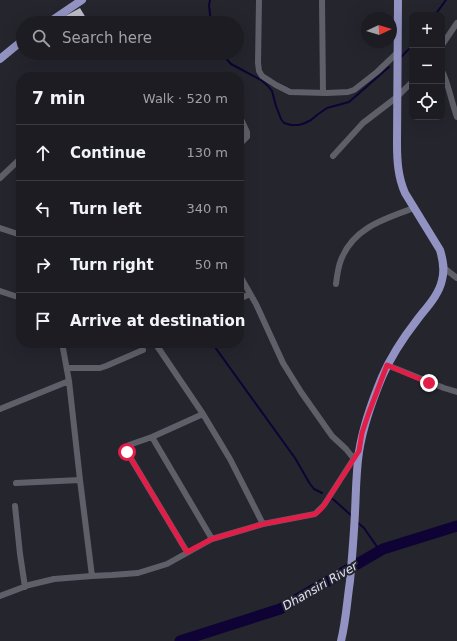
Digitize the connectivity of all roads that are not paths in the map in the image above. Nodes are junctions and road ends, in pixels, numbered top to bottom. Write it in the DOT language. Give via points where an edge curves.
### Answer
graph roads {
  1 [pos="82,0"];
  2 [pos="259,0"];
  3 [pos="322,0"];
  4 [pos="398,0"];
  5 [pos="58,16"];
  6 [pos="457,23"];
  7 [pos="445,41"];
  8 [pos="16,46"];
  9 [pos="398,52"];
  10 [pos="0,59"];
  11 [pos="445,77"];
  12 [pos="410,84"];
  13 [pos="323,93"];
  14 [pos="397,97"];
  15 [pos="455,105"];
  16 [pos="457,116"];
  17 [pos="244,126"];
  18 [pos="244,140"];
  19 [pos="333,156"];
  20 [pos="16,163"];
  21 [pos="0,178"];
  22 [pos="414,208"];
  23 [pos="0,228"];
  24 [pos="16,233"];
  25 [pos="444,268"];
  26 [pos="457,278"];
  27 [pos="244,283"];
  28 [pos="336,284"];
  29 [pos="0,290"];
  30 [pos="250,294"];
  31 [pos="16,296"];
  32 [pos="244,297"];
  33 [pos="63,348"];
  34 [pos="158,348"];
  35 [pos="143,350"];
  36 [pos="387,365"];
  37 [pos="67,368"];
  38 [pos="69,381"];
  39 [pos="457,392"];
  40 [pos="0,409"];
  41 [pos="203,414"];
  42 [pos="152,436"];
  43 [pos="359,451"];
  44 [pos="354,459"];
  45 [pos="80,480"];
  46 [pos="16,483"];
  47 [pos="16,506"];
  48 [pos="263,524"];
  49 [pos="212,539"];
  50 [pos="187,552"];
  51 [pos="92,576"];
  52 [pos="25,586"];
  53 [pos="0,596"];
  54 [pos="341,641"];
  1 -- 5 [label="main road"];
  2 -- 13 [label="street" via="258,63 262,76 290,92"];
  3 -- 13 [label="street"];
  4 -- 9 [label="main road"];
  6 -- 7 [label="street"];
  8 -- 10 [label="main road"];
  9 -- 13 [label="street" via="354,90"];
  9 -- 14 [label="main road"];
  11 -- 15 [label="street"];
  12 -- 14 [label="street"];
  14 -- 19 [label="street" via="363,123"];
  14 -- 22 [label="main road" via="399,175"];
  15 -- 16 [label="street"];
  17 -- 18 [label="street" via="247,132"];
  20 -- 21 [label="street"];
  22 -- 25 [label="main road" via="440,250"];
  22 -- 28 [label="street" via="384,219 356,237 340,261"];
  23 -- 24 [label="street"];
  25 -- 26 [label="street"];
  25 -- 36 [label="main road" via="440,288"];
  27 -- 30 [label="street"];
  29 -- 31 [label="street"];
  30 -- 32 [label="street"];
  30 -- 44 [label="street" via="283,363 301,392 332,436"];
  33 -- 37 [label="street"];
  34 -- 41 [label="street"];
  35 -- 37 [label="street" via="100,368"];
  36 -- 39 [label="street"];
  36 -- 43 [label="main road" via="362,433"];
  37 -- 38 [label="street"];
  38 -- 40 [label="street"];
  38 -- 45 [label="street"];
  41 -- 42 [label="street"];
  41 -- 48 [label="street" via="230,459"];
  42 -- 49 [label="street"];
  42 -- 50 [label="street" via="129,445 126,447 127,452"];
  43 -- 44 [label="street"];
  43 -- 54 [label="main road" via="353,550"];
  44 -- 48 [label="street" via="324,505 315,514"];
  45 -- 46 [label="street"];
  45 -- 51 [label="street"];
  47 -- 52 [label="street"];
  48 -- 49 [label="street"];
  49 -- 50 [label="street"];
  50 -- 51 [label="street" via="167,564 138,573"];
  51 -- 52 [label="street" via="54,579"];
  52 -- 53 [label="street"];
}
